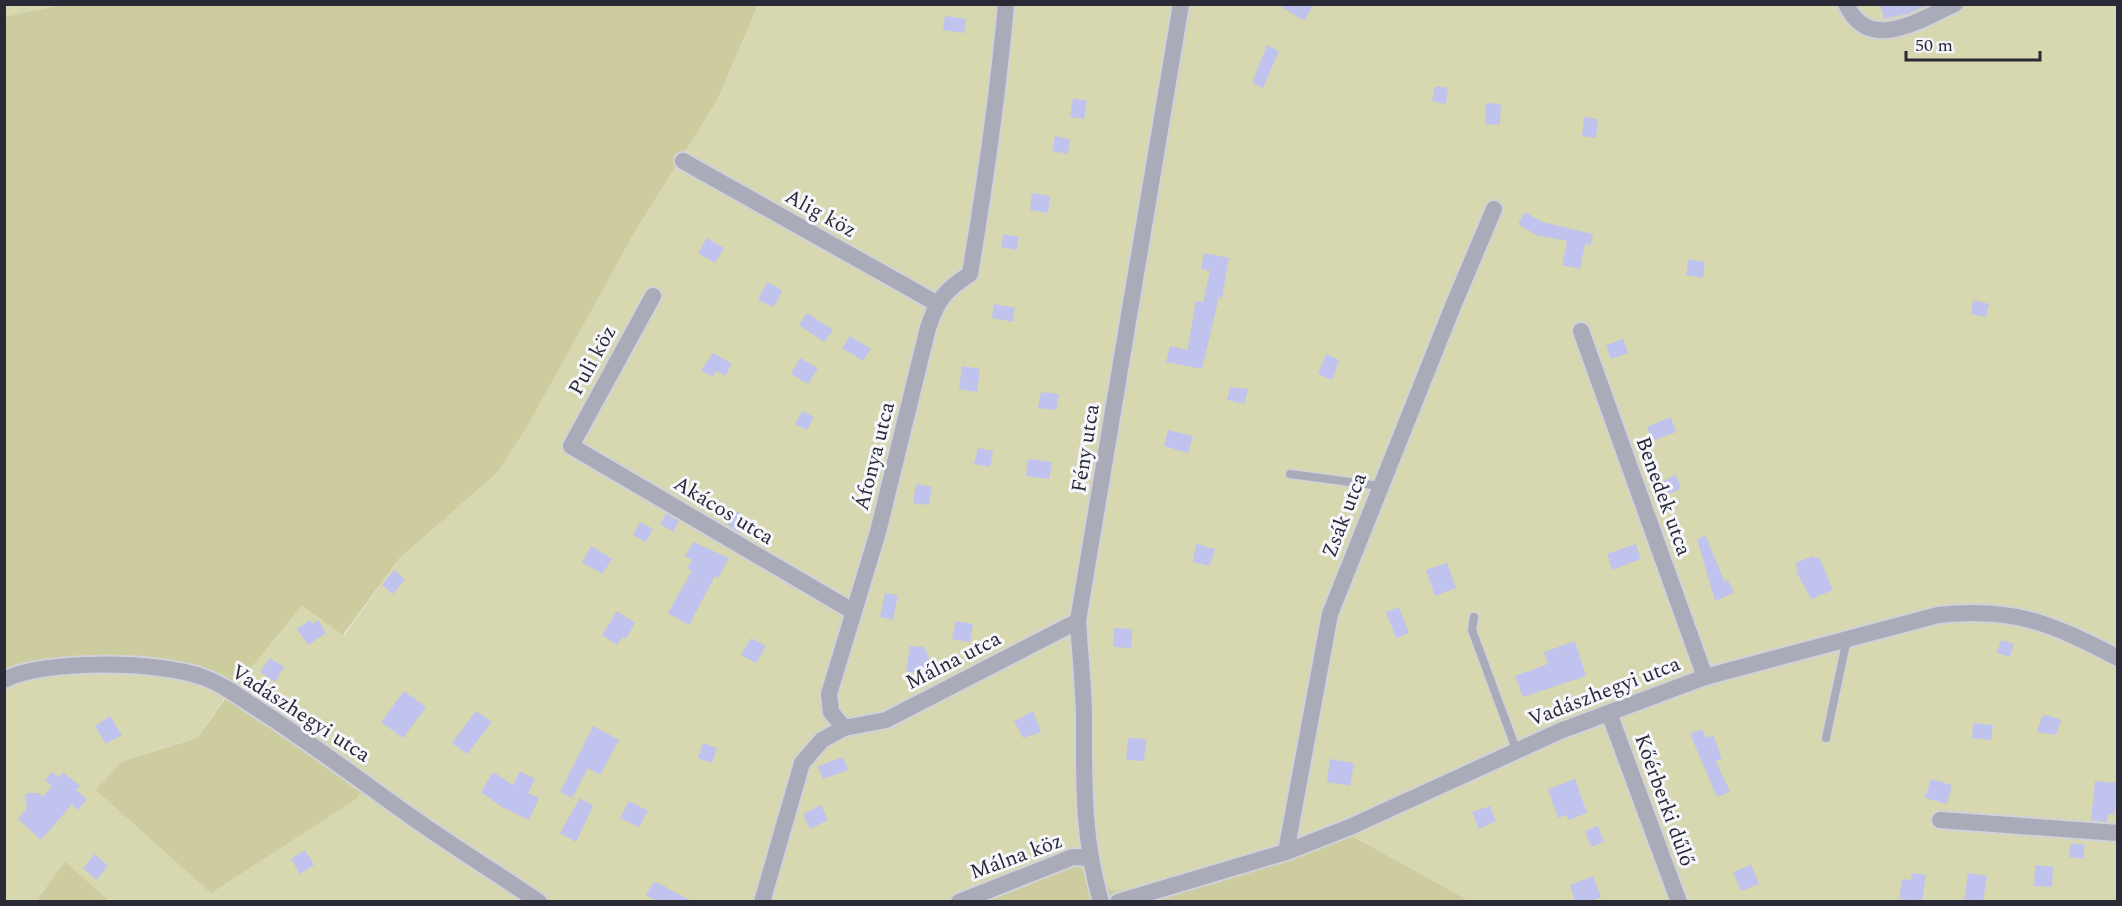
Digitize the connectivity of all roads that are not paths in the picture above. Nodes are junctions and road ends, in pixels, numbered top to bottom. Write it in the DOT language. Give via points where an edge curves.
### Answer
graph roads {
  1 [pos="1006,4"];
  2 [pos="1181,4"];
  3 [pos="1846,4"];
  4 [pos="1955,4"];
  5 [pos="684,161"];
  6 [pos="1494,210"];
  7 [pos="653,296"];
  8 [pos="936,303"];
  9 [pos="1581,331"];
  10 [pos="571,446"];
  11 [pos="1290,474"];
  12 [pos="1380,486"];
  13 [pos="854,612"];
  14 [pos="1474,617"];
  15 [pos="1078,621"];
  16 [pos="1847,639"];
  17 [pos="2118,658"];
  18 [pos="1705,677"];
  19 [pos="4,680"];
  20 [pos="1609,713"];
  21 [pos="844,728"];
  22 [pos="1826,738"];
  23 [pos="1516,749"];
  24 [pos="1940,820"];
  25 [pos="2118,833"];
  26 [pos="1286,852"];
  27 [pos="1091,858"];
  28 [pos="539,902"];
  29 [pos="762,902"];
  30 [pos="958,902"];
  31 [pos="1101,902"];
  32 [pos="1118,902"];
  33 [pos="1679,902"];
  1 -- 8 [label="street" via="994,126 970,274"];
  2 -- 15 [label="street, Fény utca"];
  3 -- 4 [label="street" via="1863,27 1887,31"];
  5 -- 8 [label="street, Alig köz"];
  6 -- 12 [label="street, Zsák utca"];
  7 -- 10 [label="street, Puli köz"];
  8 -- 13 [label="street, Áfonya utca"];
  9 -- 18 [label="street, Benedek utca"];
  10 -- 13 [label="street, Akácos utca"];
  11 -- 12 [label="lane"];
  12 -- 26 [label="street, Zsák utca" via="1323,638"];
  13 -- 21 [label="street, Áfonya utca" via="829,694 831,712"];
  14 -- 23 [label="lane" via="1472,630"];
  15 -- 21 [label="street, Málna utca" via="886,720"];
  15 -- 27 [label="street, Fény utca" via="1084,711 1083,806"];
  16 -- 17 [label="street, Vadászhegyi utca" via="1938,615 2000,612 2061,631"];
  16 -- 18 [label="street, Vadászhegyi utca"];
  16 -- 22 [label="lane"];
  18 -- 20 [label="street, Vadászhegyi utca"];
  19 -- 28 [label="street, Vadászhegyi utca" via="38,669 70,666 141,667 202,677 362,779 406,814"];
  20 -- 23 [label="street, Vadászhegyi utca"];
  20 -- 33 [label="street, Kőérberki dűlő"];
  21 -- 29 [label="street" via="822,740 802,763"];
  23 -- 26 [label="street, Vadászhegyi utca" via="1360,823"];
  24 -- 25 [label="street"];
  26 -- 32 [label="street, Vadászhegyi utca"];
  27 -- 30 [label="street, Málna köz" via="1073,857"];
  27 -- 31 [label="street, Fény utca"];
}
